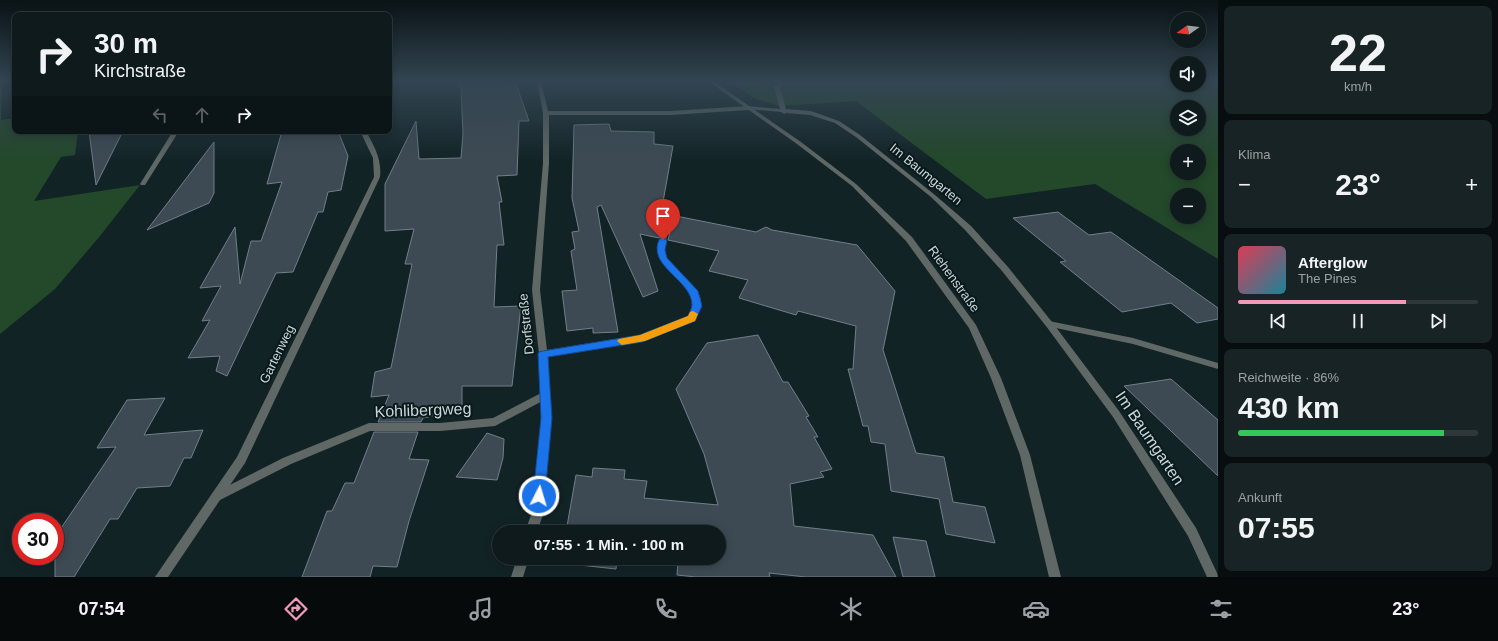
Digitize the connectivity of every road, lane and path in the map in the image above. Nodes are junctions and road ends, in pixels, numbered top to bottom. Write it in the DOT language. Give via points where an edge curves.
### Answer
graph roads {
  1 [pos="545,108"];
  2 [pos="748,108"];
  3 [pos="783,108"];
  4 [pos="784,112"];
  5 [pos="546,113"];
  6 [pos="174,134"];
  7 [pos="365,134"];
  8 [pos="142,184"];
  9 [pos="668,220"];
  10 [pos="1049,324"];
  11 [pos="543,354"];
  12 [pos="1218,366"];
  13 [pos="545,395"];
  14 [pos="215,497"];
  15 [pos="533,525"];
  16 [pos="521,565"];
  17 [pos="161,577"];
  18 [pos="517,577"];
  19 [pos="1055,577"];
  20 [pos="1213,577"];
  1 -- 5 [label="street, Dorfstraße"];
  2 -- 4 [label="street, Im Baumgarten"];
  2 -- 5 [label="street" via="671,113"];
  2 -- 19 [label="street, Riehenstraße" via="854,185 908,239 973,327 996,378 1025,455"];
  3 -- 4 [label="street"];
  4 -- 10 [label="street, Im Baumgarten" via="811,113 837,122 933,196 968,228 1006,269"];
  5 -- 11 [label="street, Dorfstraße" via="546,163 536,290"];
  6 -- 8 [label="street"];
  7 -- 14 [label="street, Gartenweg" via="376,155 379,168 377,177 241,460"];
  9 -- 11 [label="street" via="661,250 669,266 695,293 697,306 691,318 642,338"];
  10 -- 12 [label="street" via="1133,341"];
  10 -- 20 [label="street, Im Baumgarten" via="1116,414 1192,532"];
  11 -- 13 [label="street, Dorfstraße"];
  13 -- 14 [label="street, Kohlibergweg" via="495,422 440,427 369,427 287,461"];
  13 -- 15 [label="street, Dorfstraße" via="546,418 538,512"];
  14 -- 17 [label="street, Gartenweg"];
  16 -- 18 [label="street"];
}
